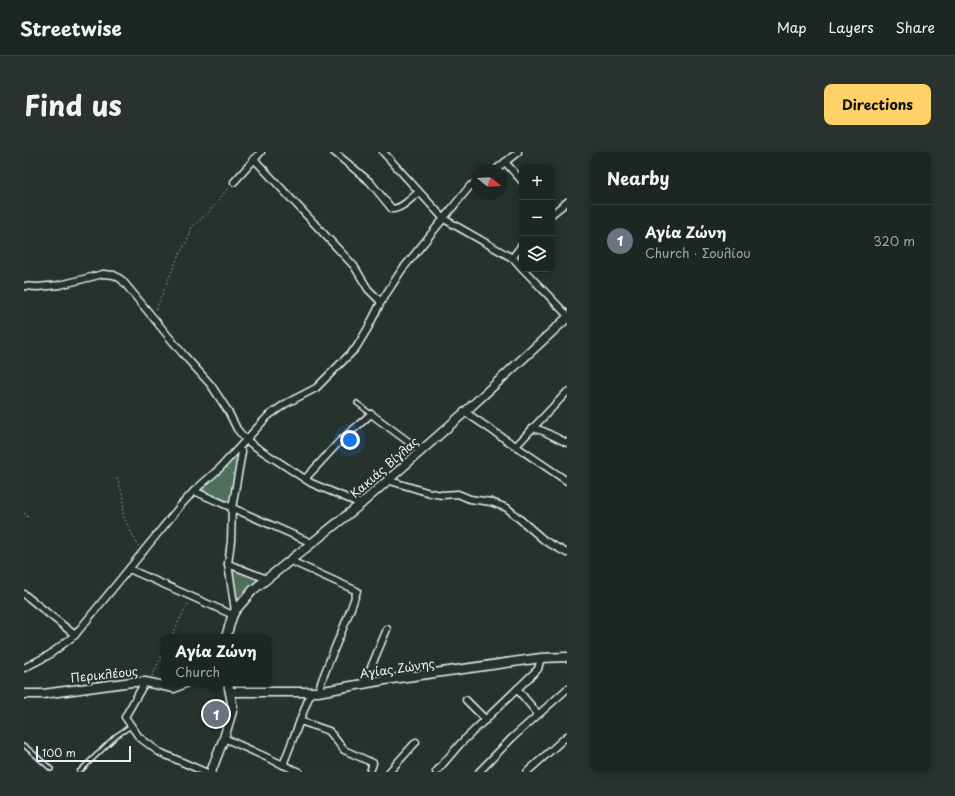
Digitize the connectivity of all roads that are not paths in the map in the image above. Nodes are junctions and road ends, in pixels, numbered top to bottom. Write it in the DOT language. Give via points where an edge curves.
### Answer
graph roads {
  1 [pos="261,152"];
  2 [pos="334,152"];
  3 [pos="383,152"];
  4 [pos="518,152"];
  5 [pos="254,159"];
  6 [pos="505,162"];
  7 [pos="502,164"];
  8 [pos="519,178"];
  9 [pos="234,182"];
  10 [pos="471,185"];
  11 [pos="419,192"];
  12 [pos="567,202"];
  13 [pos="555,212"];
  14 [pos="444,219"];
  15 [pos="519,249"];
  16 [pos="512,258"];
  17 [pos="519,266"];
  18 [pos="525,272"];
  19 [pos="24,286"];
  20 [pos="381,302"];
  21 [pos="567,317"];
  22 [pos="567,392"];
  23 [pos="357,403"];
  24 [pos="465,412"];
  25 [pos="372,414"];
  26 [pos="532,428"];
  27 [pos="248,442"];
  28 [pos="567,443"];
  29 [pos="516,446"];
  30 [pos="240,451"];
  31 [pos="421,451"];
  32 [pos="305,479"];
  33 [pos="387,480"];
  34 [pos="567,481"];
  35 [pos="194,491"];
  36 [pos="361,504"];
  37 [pos="232,508"];
  38 [pos="312,543"];
  39 [pos="567,553"];
  40 [pos="291,560"];
  41 [pos="228,564"];
  42 [pos="129,568"];
  43 [pos="267,580"];
  44 [pos="24,594"];
  45 [pos="234,613"];
  46 [pos="387,629"];
  47 [pos="227,634"];
  48 [pos="75,635"];
  49 [pos="567,657"];
  50 [pos="541,658"];
  51 [pos="24,668"];
  52 [pos="147,682"];
  53 [pos="364,684"];
  54 [pos="161,685"];
  55 [pos="165,686"];
  56 [pos="178,686"];
  57 [pos="229,686"];
  58 [pos="517,689"];
  59 [pos="567,689"];
  60 [pos="230,692"];
  61 [pos="314,692"];
  62 [pos="24,694"];
  63 [pos="466,700"];
  64 [pos="538,714"];
  65 [pos="486,720"];
  66 [pos="300,721"];
  67 [pos="131,726"];
  68 [pos="224,738"];
  69 [pos="566,740"];
  70 [pos="416,742"];
  71 [pos="24,746"];
  72 [pos="283,765"];
  73 [pos="51,769"];
  74 [pos="373,771"];
  75 [pos="79,772"];
  76 [pos="205,772"];
  77 [pos="211,772"];
  78 [pos="299,772"];
  79 [pos="389,772"];
  80 [pos="436,772"];
  81 [pos="479,772"];
  82 [pos="527,772"];
  1 -- 5 [label="street"];
  2 -- 11 [label="street" via="370,182 392,210 402,206"];
  3 -- 11 [label="street"];
  4 -- 6 [label="street"];
  5 -- 9 [label="street"];
  5 -- 20 [label="street" via="354,266 368,289"];
  6 -- 7 [label="street"];
  6 -- 8 [label="street"];
  10 -- 14 [label="street"];
  11 -- 14 [label="street"];
  12 -- 13 [label="street"];
  14 -- 16 [label="street"];
  14 -- 20 [label="street" via="401,271"];
  15 -- 16 [label="street"];
  16 -- 17 [label="street"];
  18 -- 21 [label="street"];
  19 -- 27 [label="street" via="60,285 103,274 114,275 122,280 211,385 237,429"];
  20 -- 27 [label="street" via="362,339 345,360 316,388 268,416"];
  21 -- 24 [label="street, Κακιάς Βίγλας"];
  22 -- 26 [label="street"];
  23 -- 25 [label="lane"];
  24 -- 29 [label="street"];
  24 -- 31 [label="street, Κακιάς Βίγλας"];
  25 -- 31 [label="street"];
  25 -- 32 [label="street" via="339,442"];
  26 -- 28 [label="street" via="544,430"];
  26 -- 29 [label="street"];
  27 -- 30 [label="street"];
  27 -- 32 [label="street"];
  29 -- 34 [label="street"];
  30 -- 35 [label="street"];
  30 -- 37 [label="street"];
  31 -- 33 [label="street, Κακιάς Βίγλας"];
  32 -- 36 [label="street"];
  33 -- 36 [label="street, Κακιάς Βίγλας"];
  33 -- 39 [label="street" via="430,493 458,494 507,508 545,541"];
  35 -- 37 [label="street"];
  35 -- 42 [label="street"];
  36 -- 38 [label="street, Κακιάς Βίγλας"];
  37 -- 38 [label="street"];
  37 -- 41 [label="street"];
  38 -- 40 [label="street, Κακιάς Βίγλας"];
  40 -- 43 [label="street, Κακιάς Βίγλας"];
  40 -- 61 [label="street" via="357,591 325,672"];
  41 -- 43 [label="street"];
  41 -- 45 [label="street"];
  42 -- 45 [label="street" via="191,597"];
  42 -- 48 [label="street"];
  43 -- 45 [label="street, Κακιάς Βίγλας" via="247,596"];
  44 -- 48 [label="street"];
  45 -- 47 [label="street, Κακιάς Βίγλας"];
  46 -- 53 [label="street"];
  48 -- 51 [label="street" via="48,655"];
  49 -- 50 [label="street, Αγίας Ζώνης"];
  50 -- 53 [label="street, Αγίας Ζώνης"];
  50 -- 58 [label="street" via="538,669"];
  52 -- 54 [label="street, Περικλέους"];
  52 -- 62 [label="street, Περικλέους"];
  52 -- 67 [label="street" via="125,717"];
  53 -- 61 [label="street, Αγίας Ζώνης"];
  55 -- 56 [label="street, Περικλέους"];
  57 -- 60 [label="street"];
  58 -- 64 [label="street"];
  58 -- 65 [label="street"];
  59 -- 64 [label="street"];
  60 -- 61 [label="street, Αγίας Ζώνης"];
  60 -- 68 [label="street" via="233,708"];
  61 -- 66 [label="street"];
  63 -- 65 [label="street"];
  64 -- 81 [label="street"];
  65 -- 80 [label="street" via="460,744"];
  66 -- 72 [label="street"];
  66 -- 74 [label="street" via="329,731 344,750 373,763"];
  67 -- 75 [label="lane" via="116,736"];
  67 -- 76 [label="street" via="139,737 159,752"];
  68 -- 72 [label="street"];
  68 -- 77 [label="street"];
  69 -- 82 [label="street"];
  70 -- 79 [label="street"];
  71 -- 73 [label="lane"];
  72 -- 78 [label="street"];
}
